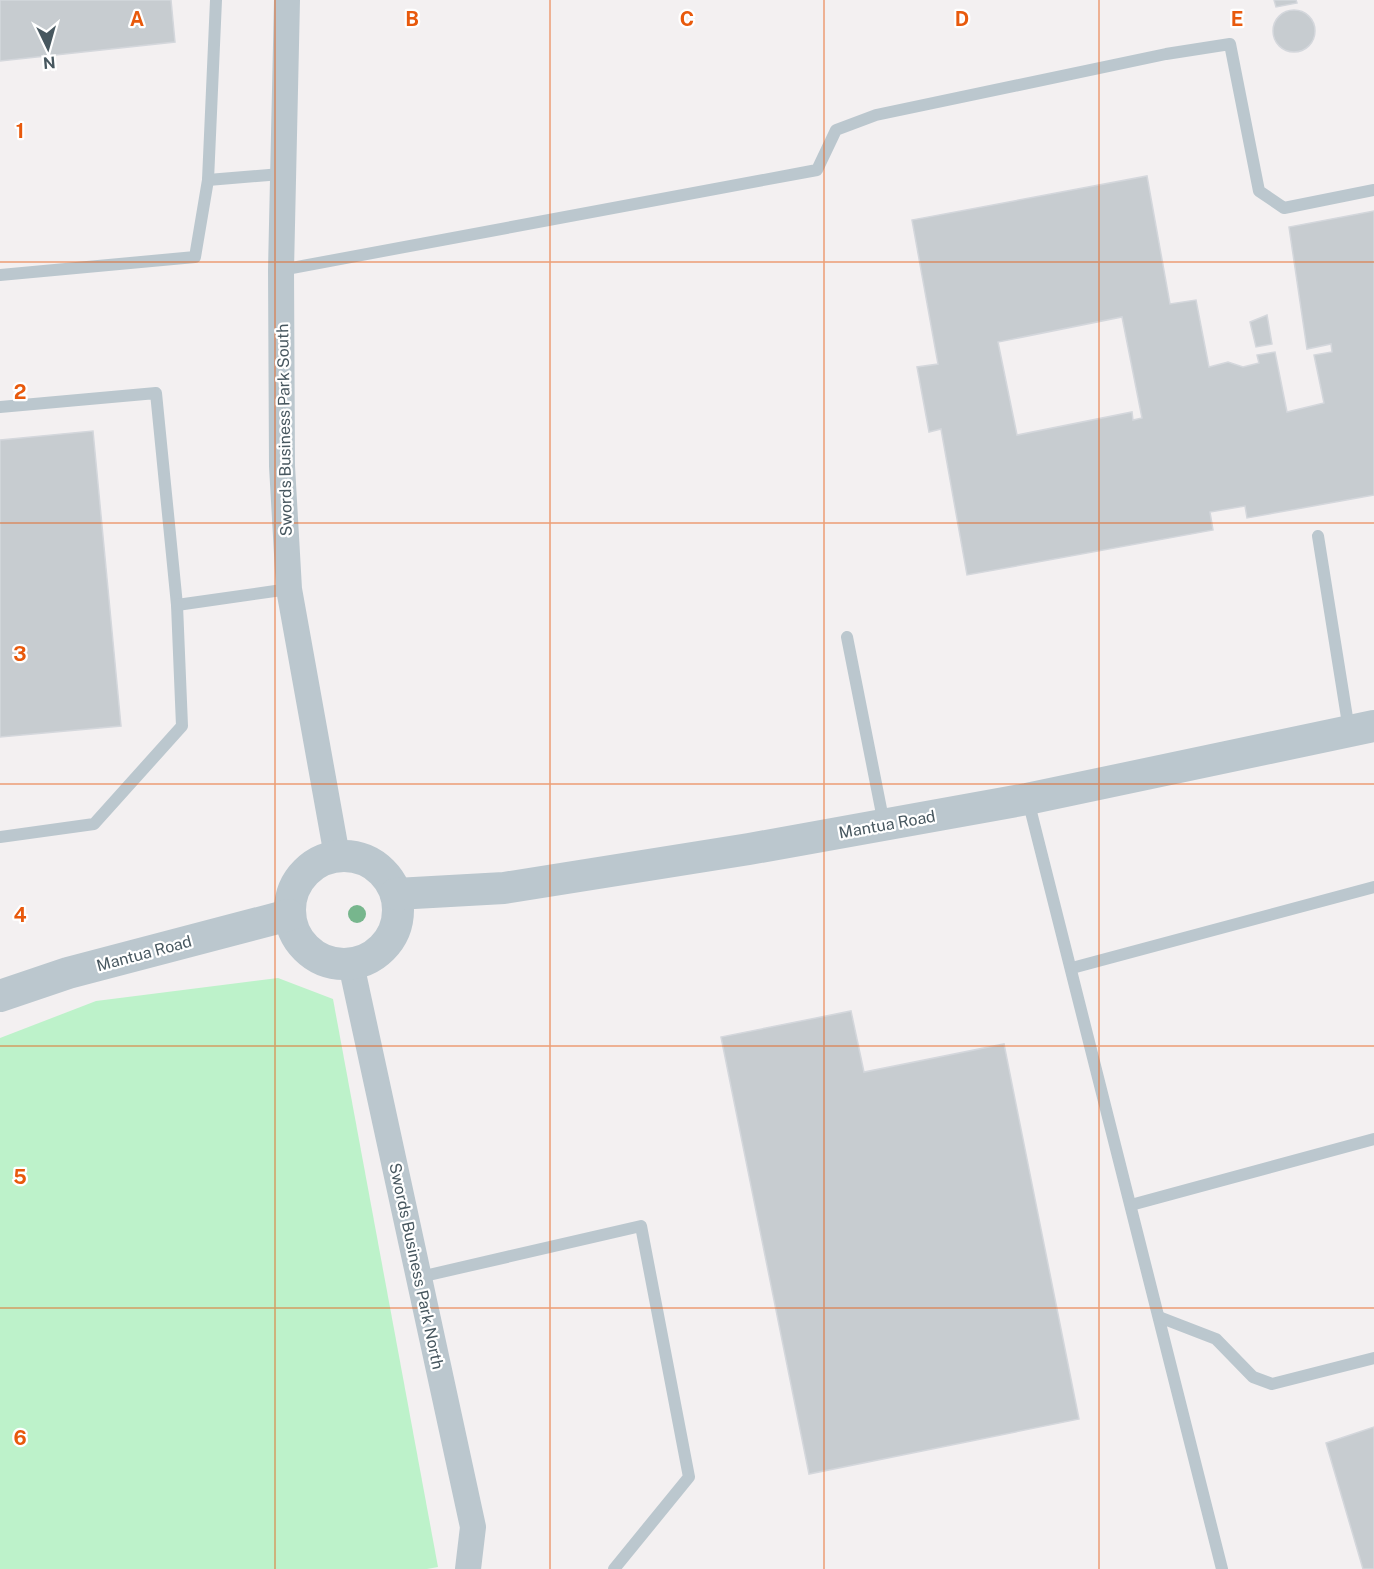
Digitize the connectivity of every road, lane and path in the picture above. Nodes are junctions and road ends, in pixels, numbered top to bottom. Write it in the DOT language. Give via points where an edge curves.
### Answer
graph roads {
  1 [pos="216,0"];
  2 [pos="287,0"];
  3 [pos="282,174"];
  4 [pos="208,180"];
  5 [pos="1374,190"];
  6 [pos="281,270"];
  7 [pos="0,275"];
  8 [pos="0,407"];
  9 [pos="1318,536"];
  10 [pos="289,589"];
  11 [pos="177,604"];
  12 [pos="847,637"];
  13 [pos="1362,728"];
  14 [pos="1028,799"];
  15 [pos="885,825"];
  16 [pos="0,837"];
  17 [pos="338,856"];
  18 [pos="1374,887"];
  19 [pos="396,894"];
  20 [pos="289,915"];
  21 [pos="351,964"];
  22 [pos="1072,968"];
  23 [pos="0,996"];
  24 [pos="1374,1139"];
  25 [pos="1131,1205"];
  26 [pos="420,1277"];
  27 [pos="1159,1317"];
  28 [pos="1374,1358"];
  29 [pos="468,1569"];
  30 [pos="614,1569"];
  31 [pos="1222,1569"];
  1 -- 4 [label="lane"];
  2 -- 3 [label="street, Swords Business Park South"];
  3 -- 4 [label="lane"];
  3 -- 6 [label="street, Swords Business Park South"];
  4 -- 7 [label="lane" via="195,257"];
  5 -- 6 [label="lane" via="1284,208 1259,191 1230,44 876,116 836,130 817,170"];
  6 -- 10 [label="street, Swords Business Park South" via="282,466"];
  8 -- 11 [label="lane" via="156,393"];
  9 -- 13 [label="lane"];
  10 -- 11 [label="lane"];
  10 -- 17 [label="street, Swords Business Park South"];
  11 -- 16 [label="lane" via="182,726 94,825"];
  12 -- 15 [label="lane"];
  13 -- 14 [label="street, Mantua Road"];
  14 -- 15 [label="street, Mantua Road"];
  14 -- 22 [label="lane"];
  15 -- 19 [label="street, Mantua Road" via="504,888"];
  17 -- 19 [label="street" via="352,856 380,868"];
  17 -- 20 [label="street" via="322,860 299,879 292,892"];
  18 -- 22 [label="lane"];
  19 -- 21 [label="street" via="398,917 390,940 380,952"];
  20 -- 21 [label="street" via="296,937 306,950 335,964"];
  20 -- 23 [label="street, Mantua Road" via="68,973"];
  21 -- 26 [label="street, Swords Business Park North"];
  22 -- 25 [label="lane"];
  24 -- 25 [label="lane"];
  25 -- 27 [label="lane"];
  26 -- 29 [label="street, Swords Business Park North" via="473,1527"];
  26 -- 30 [label="lane" via="641,1226 689,1477"];
  27 -- 28 [label="lane" via="1216,1339 1253,1377 1272,1384"];
  27 -- 31 [label="lane"];
}
